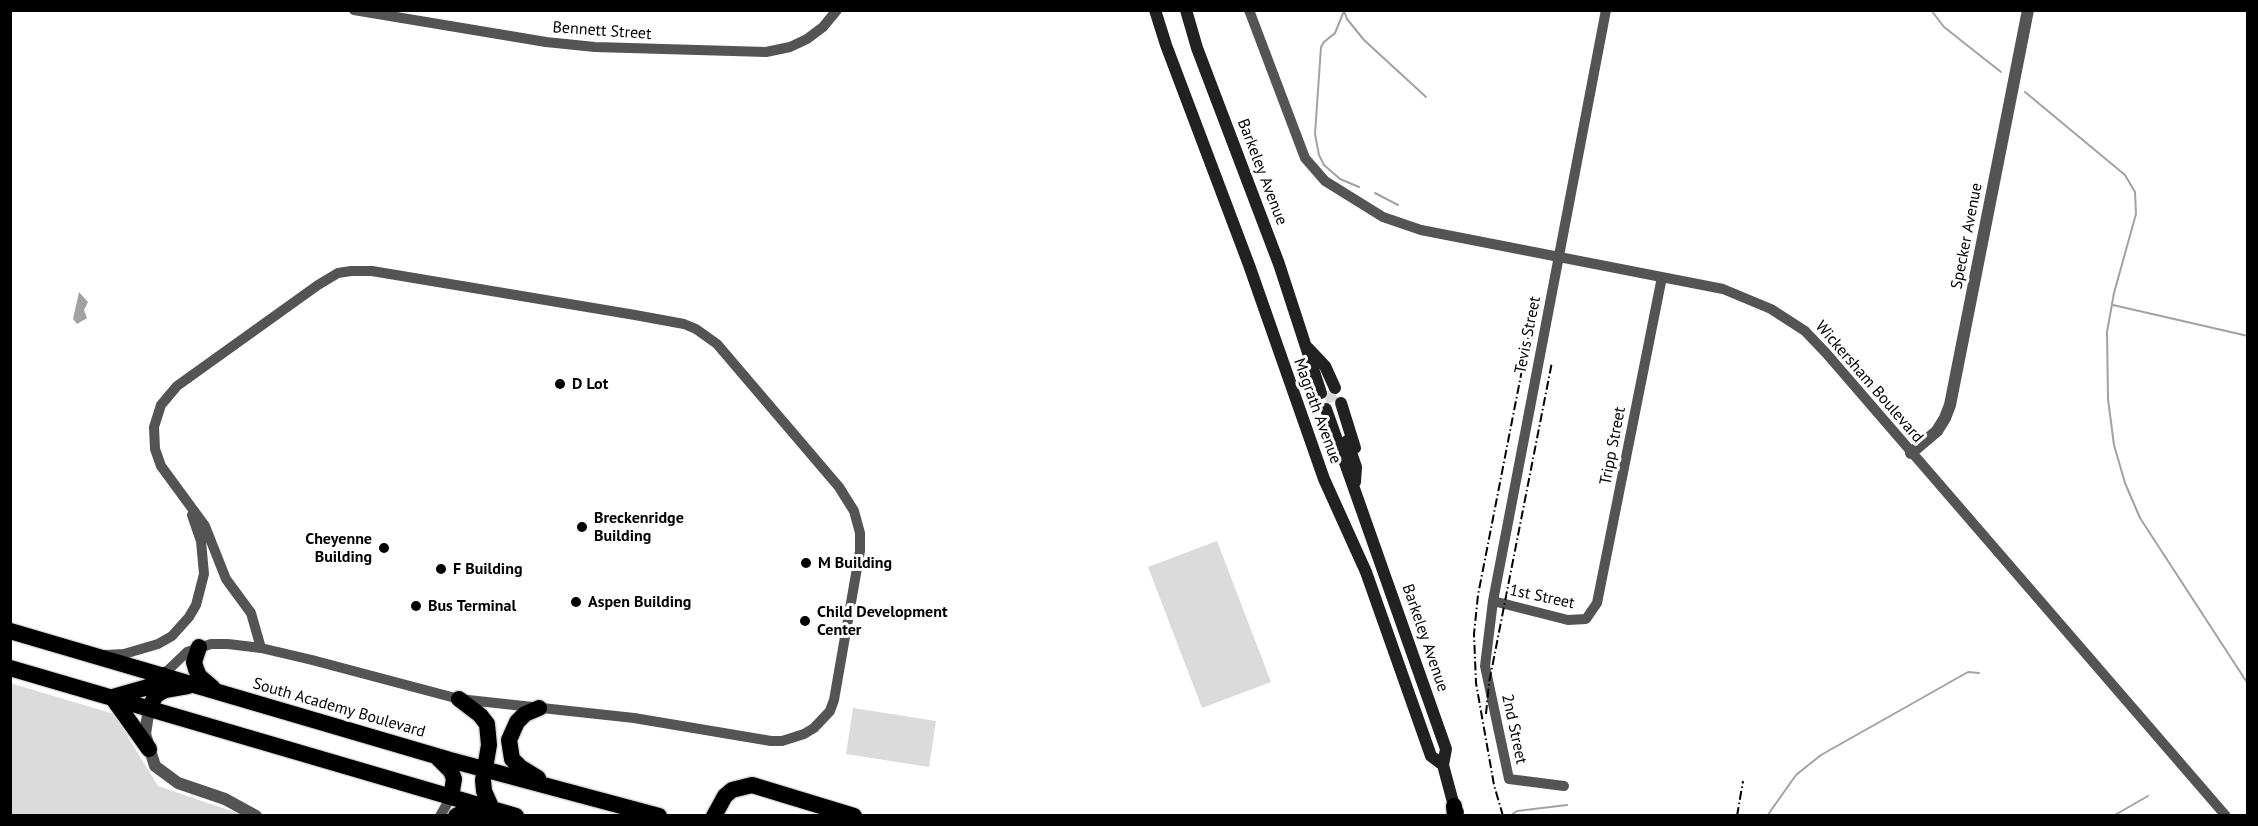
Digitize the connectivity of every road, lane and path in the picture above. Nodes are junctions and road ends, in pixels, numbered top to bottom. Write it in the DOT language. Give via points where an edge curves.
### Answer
graph roads {
  1 [pos="354,10"];
  2 [pos="837,10"];
  3 [pos="1155,10"];
  4 [pos="1185,10"];
  5 [pos="1250,10"];
  6 [pos="1606,10"];
  7 [pos="2028,10"];
  8 [pos="1558,256"];
  9 [pos="1662,277"];
  10 [pos="1305,345"];
  11 [pos="1911,453"];
  12 [pos="1355,489"];
  13 [pos="187,504"];
  14 [pos="1493,601"];
  15 [pos="1586,619"];
  16 [pos="10,631"];
  17 [pos="199,647"];
  18 [pos="261,648"];
  19 [pos="91,655"];
  20 [pos="1485,666"];
  21 [pos="10,668"];
  22 [pos="163,675"];
  23 [pos="198,686"];
  24 [pos="216,691"];
  25 [pos="112,697"];
  26 [pos="459,699"];
  27 [pos="149,708"];
  28 [pos="539,708"];
  29 [pos="489,733"];
  30 [pos="149,749"];
  31 [pos="442,757"];
  32 [pos="1443,765"];
  33 [pos="484,769"];
  34 [pos="1564,786"];
  35 [pos="552,787"];
  36 [pos="451,797"];
  37 [pos="492,809"];
  38 [pos="1456,812"];
  39 [pos="256,816"];
  40 [pos="440,816"];
  41 [pos="456,816"];
  42 [pos="516,816"];
  43 [pos="659,816"];
  44 [pos="714,816"];
  45 [pos="854,816"];
  46 [pos="2226,816"];
  1 -- 2 [label="street, Bennett Street" via="546,42 766,52 807,39 824,27"];
  3 -- 32 [label="main road, Magrath Avenue" via="1324,479 1366,572 1431,756"];
  4 -- 10 [label="main road, Barkeley Avenue"];
  5 -- 8 [label="street, Wickersham Boulevard" via="1300,148 1325,181 1383,217 1406,226"];
  6 -- 8 [label="street, Tevis Street"];
  7 -- 11 [label="street, Specker Avenue" via="1950,405 1943,423"];
  8 -- 9 [label="street, Wickersham Boulevard"];
  8 -- 14 [label="street, Tevis Street"];
  9 -- 11 [label="street, Wickersham Boulevard" via="1723,289 1784,316 1821,347"];
  9 -- 15 [label="street, Tripp Street" via="1597,603"];
  10 -- 10 [label="main road, Barkeley Avenue" via="1325,366 1325,392 1305,367"];
  11 -- 46 [label="street, Wickersham Boulevard"];
  12 -- 12 [label="main road, Barkeley Avenue" via="1355,447 1330,407"];
  12 -- 32 [label="main road, Barkeley Avenue" via="1446,749"];
  13 -- 18 [label="street" via="205,526 226,579 251,613"];
  13 -- 19 [label="street" via="201,541 204,565 201,588 189,617 172,636 142,650"];
  13 -- 28 [label="street" via="155,449 154,427 161,405 177,386 338,273 372,272 635,315 696,329 723,352 839,487 854,511 860,545 832,705 823,720 804,734 783,741"];
  14 -- 15 [label="street, 1st Street" via="1568,620"];
  14 -- 20 [label="street, Tevis Street"];
  16 -- 19 [label="highway, South Academy Boulevard"];
  17 -- 18 [label="street" via="228,644"];
  17 -- 22 [label="street" via="177,660"];
  17 -- 24 [label="highway" via="196,669"];
  18 -- 26 [label="street"];
  19 -- 22 [label="highway, South Academy Boulevard"];
  20 -- 34 [label="street, 2nd Street" via="1509,779"];
  21 -- 25 [label="highway"];
  22 -- 23 [label="highway, South Academy Boulevard"];
  22 -- 25 [label="highway" via="148,687"];
  23 -- 24 [label="highway, South Academy Boulevard"];
  23 -- 27 [label="highway" via="165,690 156,695"];
  24 -- 31 [label="highway, South Academy Boulevard"];
  25 -- 27 [label="highway"];
  25 -- 30 [label="highway"];
  26 -- 28 [label="street"];
  26 -- 29 [label="highway" via="480,715"];
  27 -- 30 [label="street" via="145,734"];
  27 -- 36 [label="highway"];
  28 -- 35 [label="highway" via="517,722 509,749 520,767"];
  29 -- 31 [label="highway" via="474,752"];
  29 -- 33 [label="highway"];
  30 -- 39 [label="street" via="155,766 178,783 225,799"];
  31 -- 33 [label="highway, South Academy Boulevard"];
  31 -- 36 [label="highway" via="451,771"];
  32 -- 38 [label="main road, Magrath Avenue"];
  33 -- 35 [label="highway, South Academy Boulevard"];
  33 -- 37 [label="highway" via="484,791"];
  35 -- 43 [label="highway, South Academy Boulevard"];
  36 -- 37 [label="highway"];
  36 -- 40 [label="street"];
  37 -- 41 [label="highway"];
  37 -- 42 [label="highway"];
  44 -- 45 [label="highway" via="732,790 752,785"];
}
